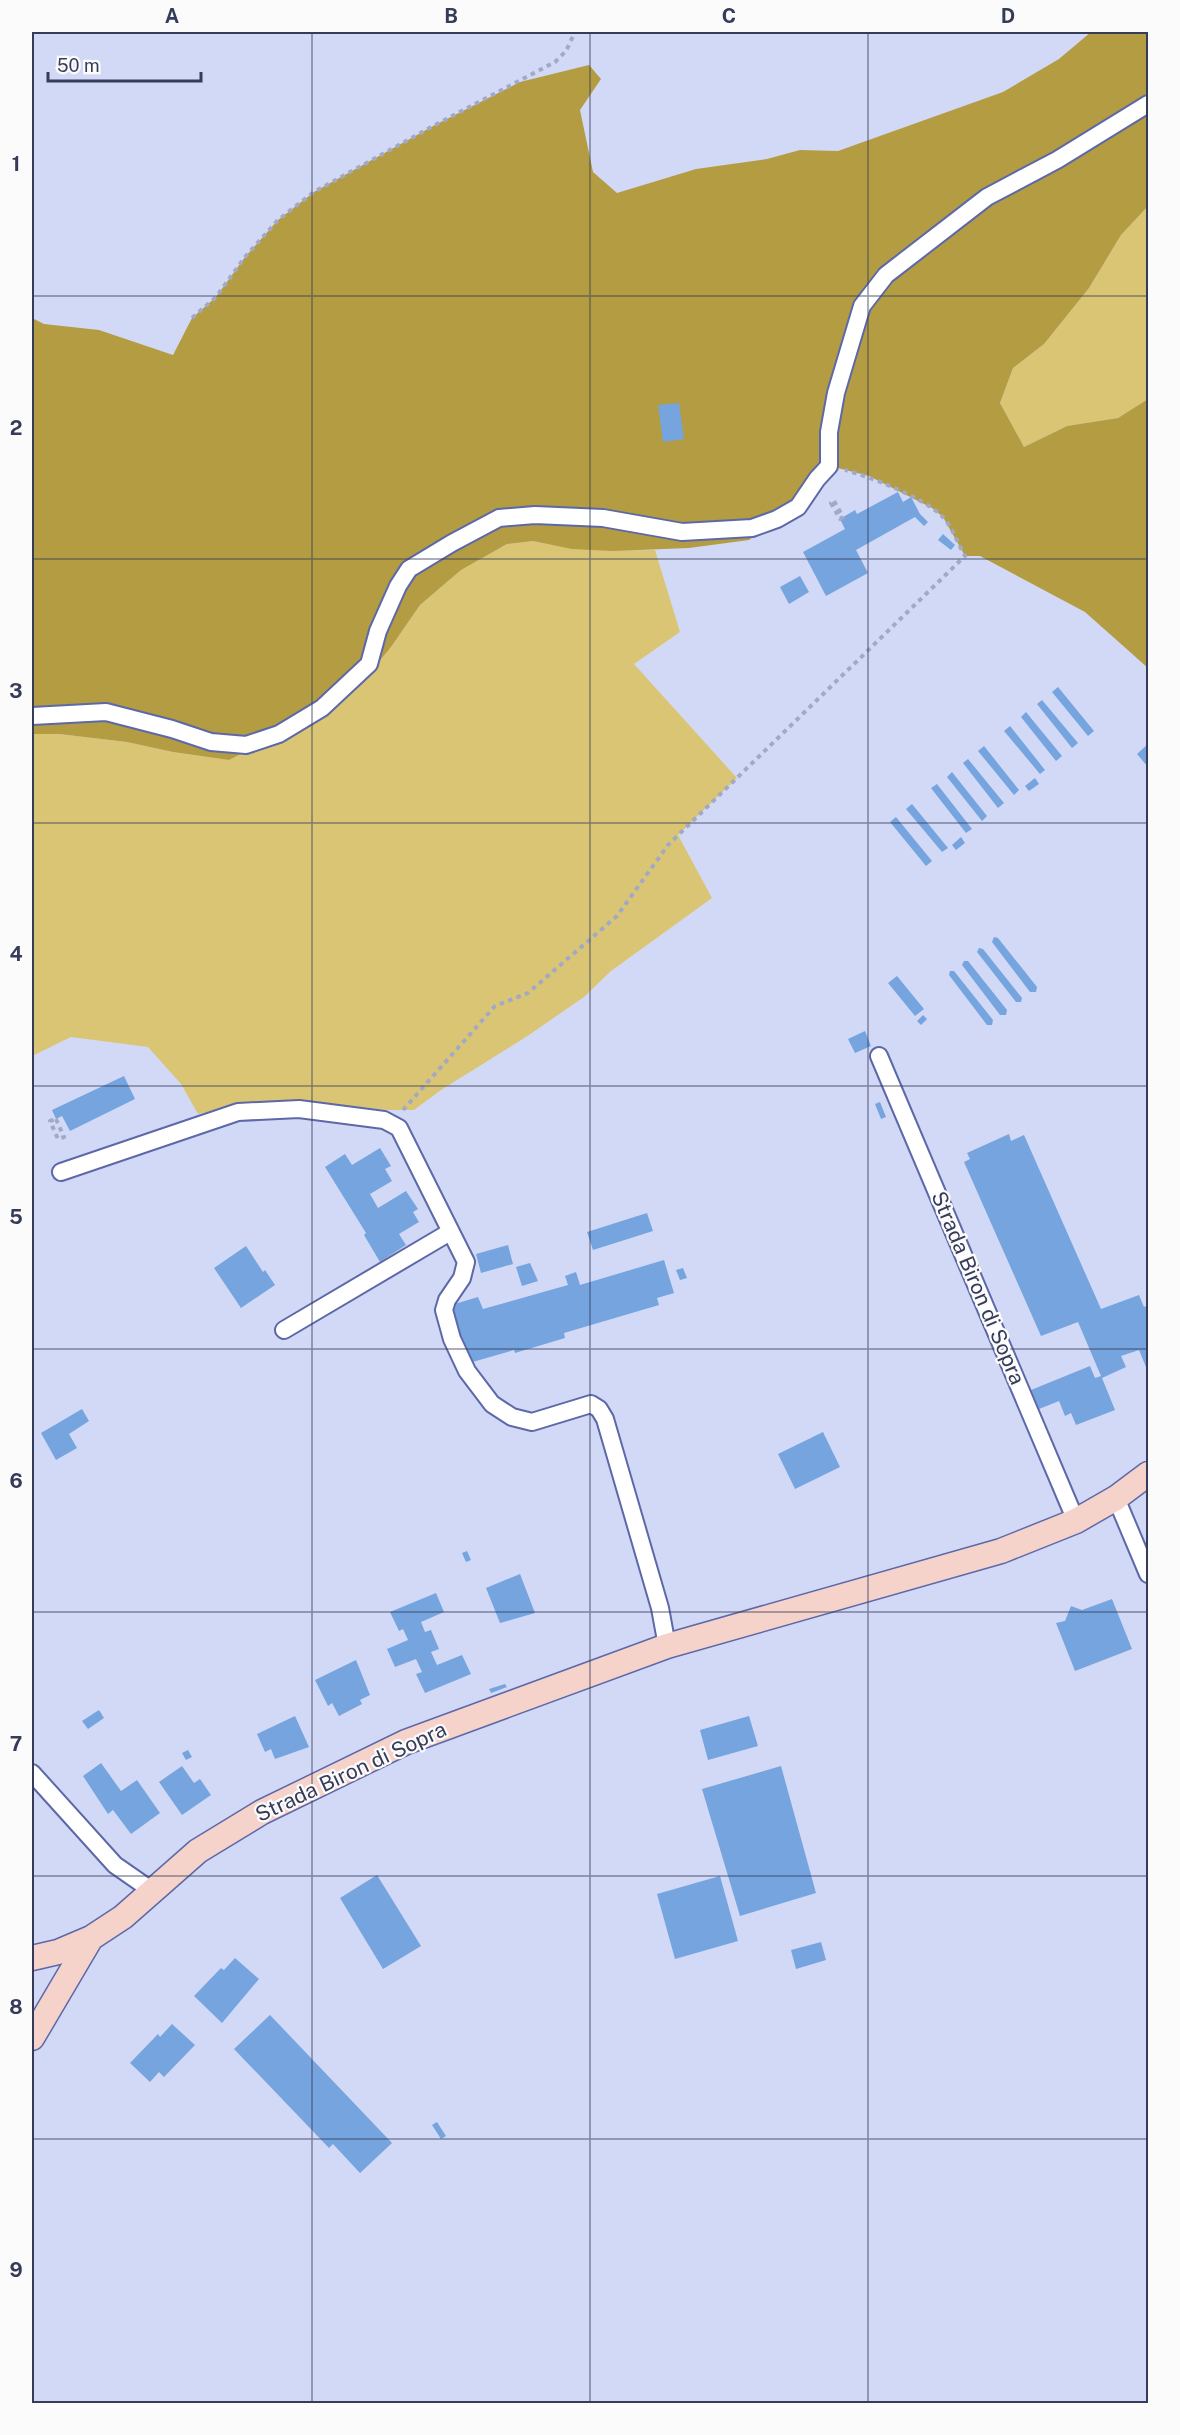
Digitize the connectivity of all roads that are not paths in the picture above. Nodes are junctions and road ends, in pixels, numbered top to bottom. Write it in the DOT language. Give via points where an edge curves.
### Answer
graph roads {
  1 [pos="1149,104"];
  2 [pos="32,716"];
  3 [pos="879,1056"];
  4 [pos="61,1172"];
  5 [pos="450,1232"];
  6 [pos="284,1330"];
  7 [pos="1149,1474"];
  8 [pos="1116,1498"];
  9 [pos="1076,1521"];
  10 [pos="1149,1574"];
  11 [pos="667,1646"];
  12 [pos="32,1773"];
  13 [pos="151,1890"];
  14 [pos="91,1938"];
  15 [pos="32,1958"];
  16 [pos="32,2038"];
  1 -- 2 [label="street" via="987,197 886,274 858,316 836,393 829,432 830,466 816,479 798,507 777,519 752,528 682,532 603,518 499,518 409,569 378,631 369,664 322,708 279,734 246,745 211,742 106,712"];
  3 -- 9 [label="street, Strada Biron di Sopra"];
  4 -- 5 [label="street" via="238,1112 299,1108 384,1120 399,1128"];
  5 -- 6 [label="street"];
  5 -- 11 [label="street" via="466,1262 462,1278 444,1310 452,1339 481,1392 512,1417 532,1422 591,1404 605,1419 660,1608"];
  7 -- 8 [label="street, Strada Biron di Sopra"];
  8 -- 9 [label="street, Strada Biron di Sopra"];
  8 -- 10 [label="street"];
  9 -- 11 [label="street, Strada Biron di Sopra" via="990,1554"];
  11 -- 13 [label="street, Strada Biron di Sopra" via="406,1742 262,1812 198,1851"];
  12 -- 13 [label="street" via="115,1865"];
  13 -- 14 [label="street, Strada Biron di Sopra" via="123,1917"];
  14 -- 15 [label="street, Strada Biron di Sopra"];
  14 -- 16 [label="street"];
}
